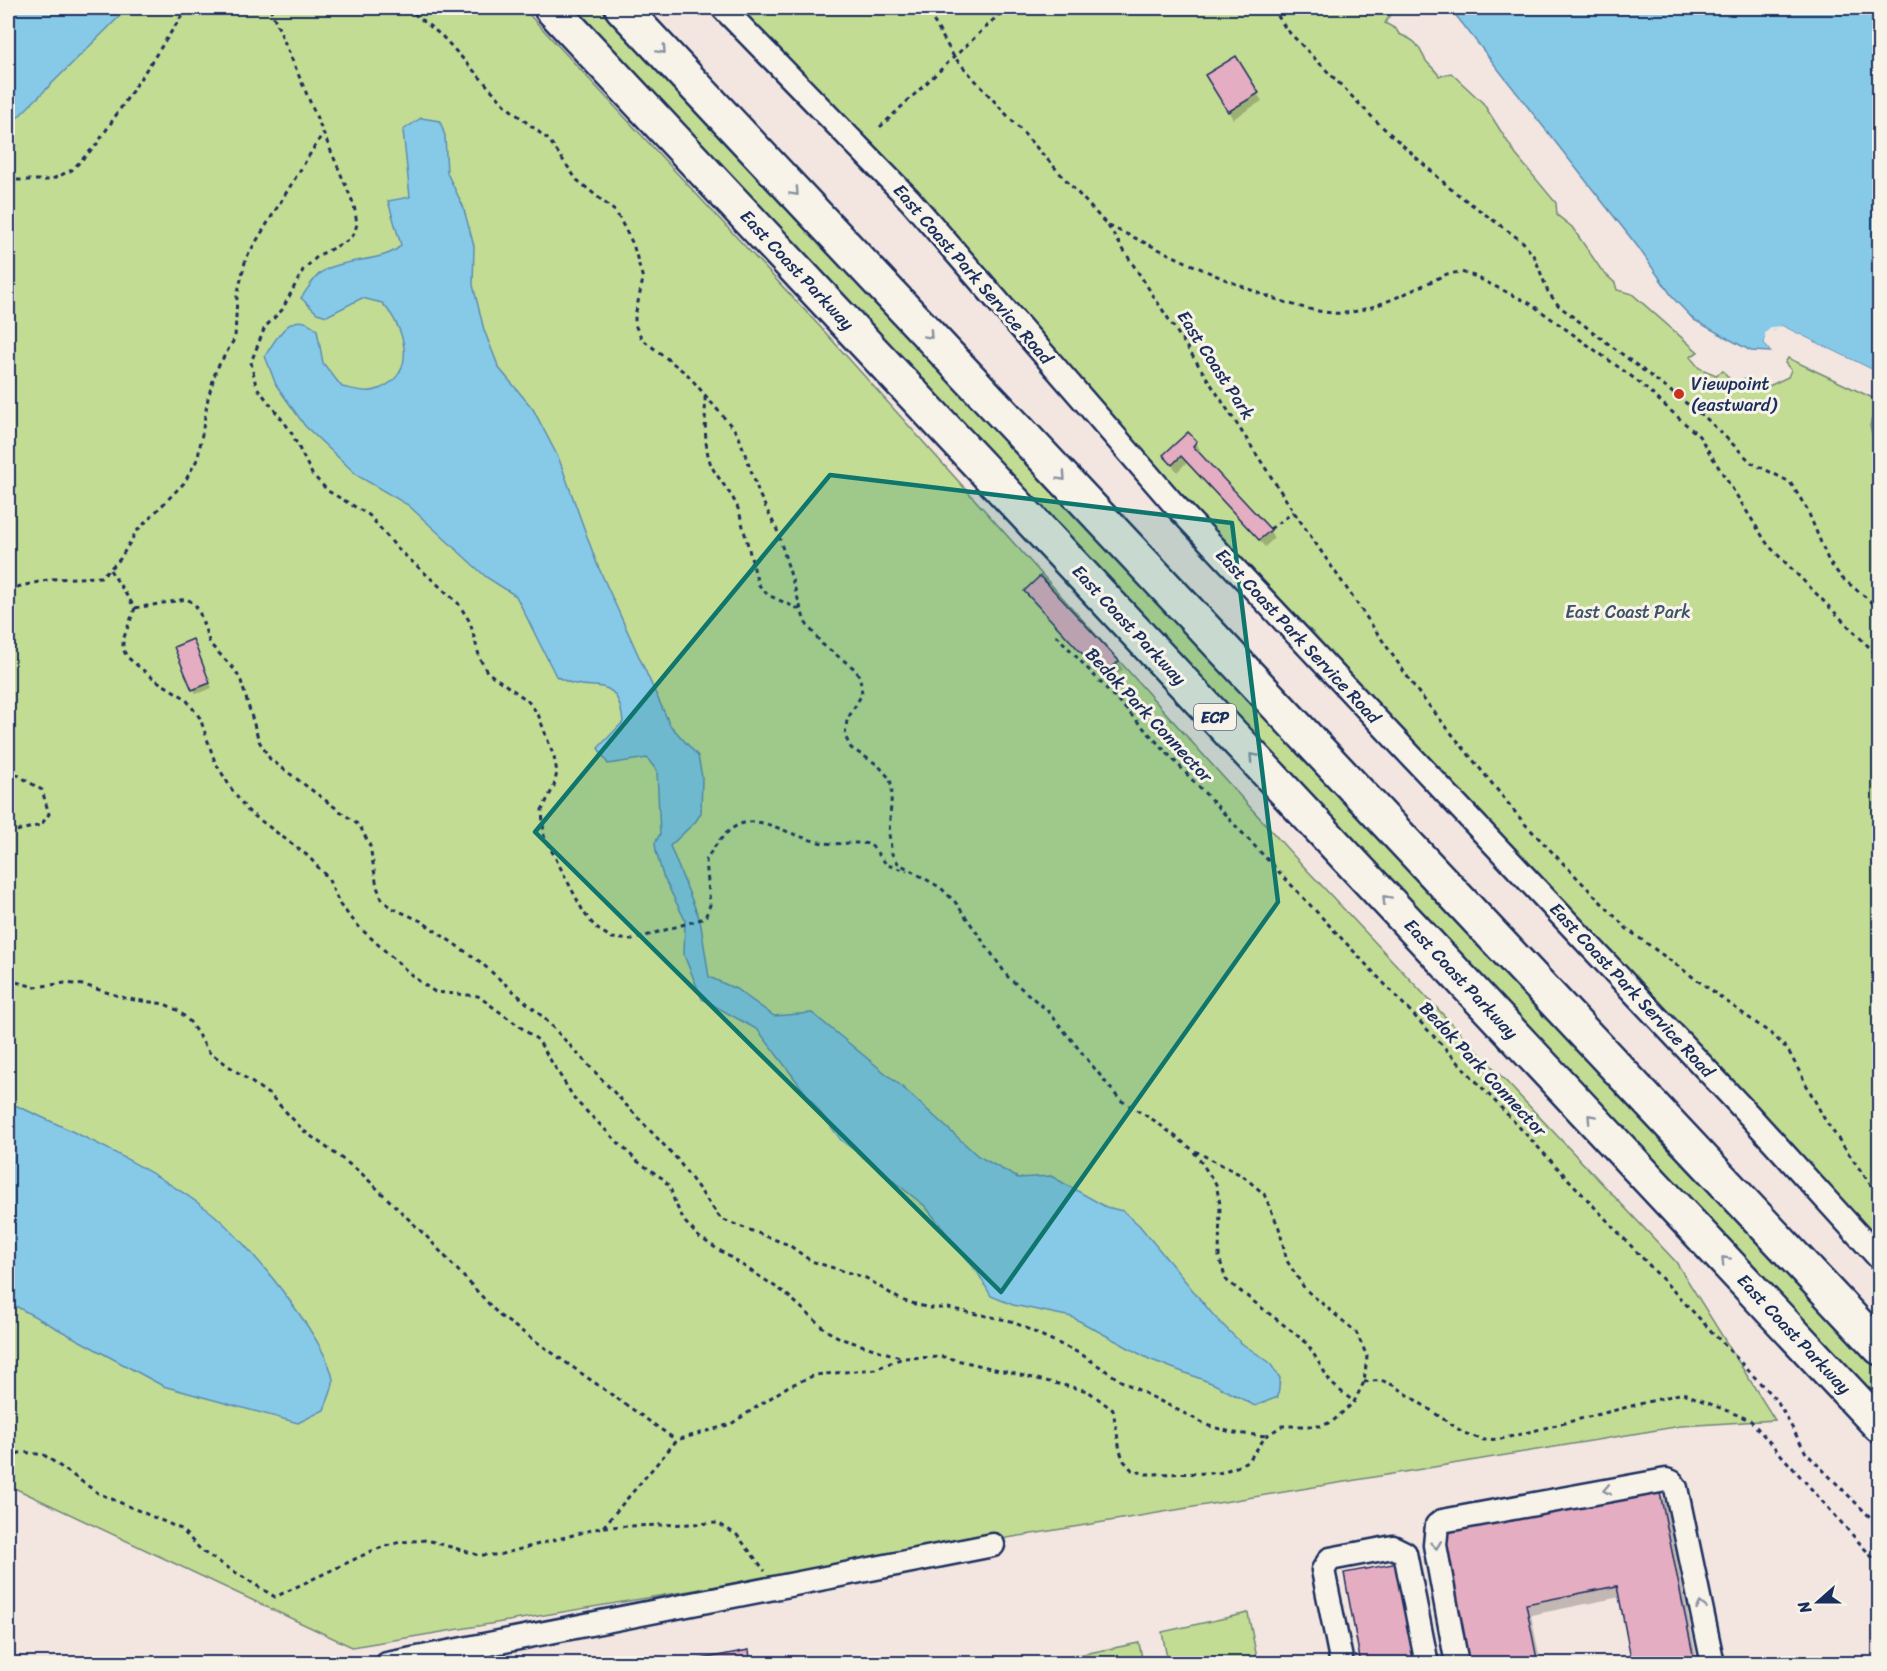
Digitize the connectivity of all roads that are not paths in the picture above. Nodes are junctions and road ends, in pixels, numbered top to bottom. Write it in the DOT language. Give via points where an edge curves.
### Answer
graph roads {
  1 [pos="550,8"];
  2 [pos="622,8"];
  3 [pos="723,8"];
  4 [pos="1880,1259"];
  5 [pos="1880,1348"];
  6 [pos="1880,1426"];
  7 [pos="993,1545"];
  8 [pos="387,1664"];
  9 [pos="1342,1664"];
  10 [pos="1427,1664"];
  11 [pos="1458,1664"];
  12 [pos="1713,1664"];
  6 -- 1 [label="highway, East Coast Parkway / ECP, one-way"];
  2 -- 5 [label="highway, one-way"];
  3 -- 4 [label="street, East Coast Park Service Road" via="910,200 1172,502"];
  7 -- 8 [label="street"];
  9 -- 10 [label="street" via="1323,1570 1330,1559 1393,1547 1405,1553"];
  12 -- 11 [label="street, one-way" via="1676,1488 1666,1480 1437,1525 1435,1545"];
}
